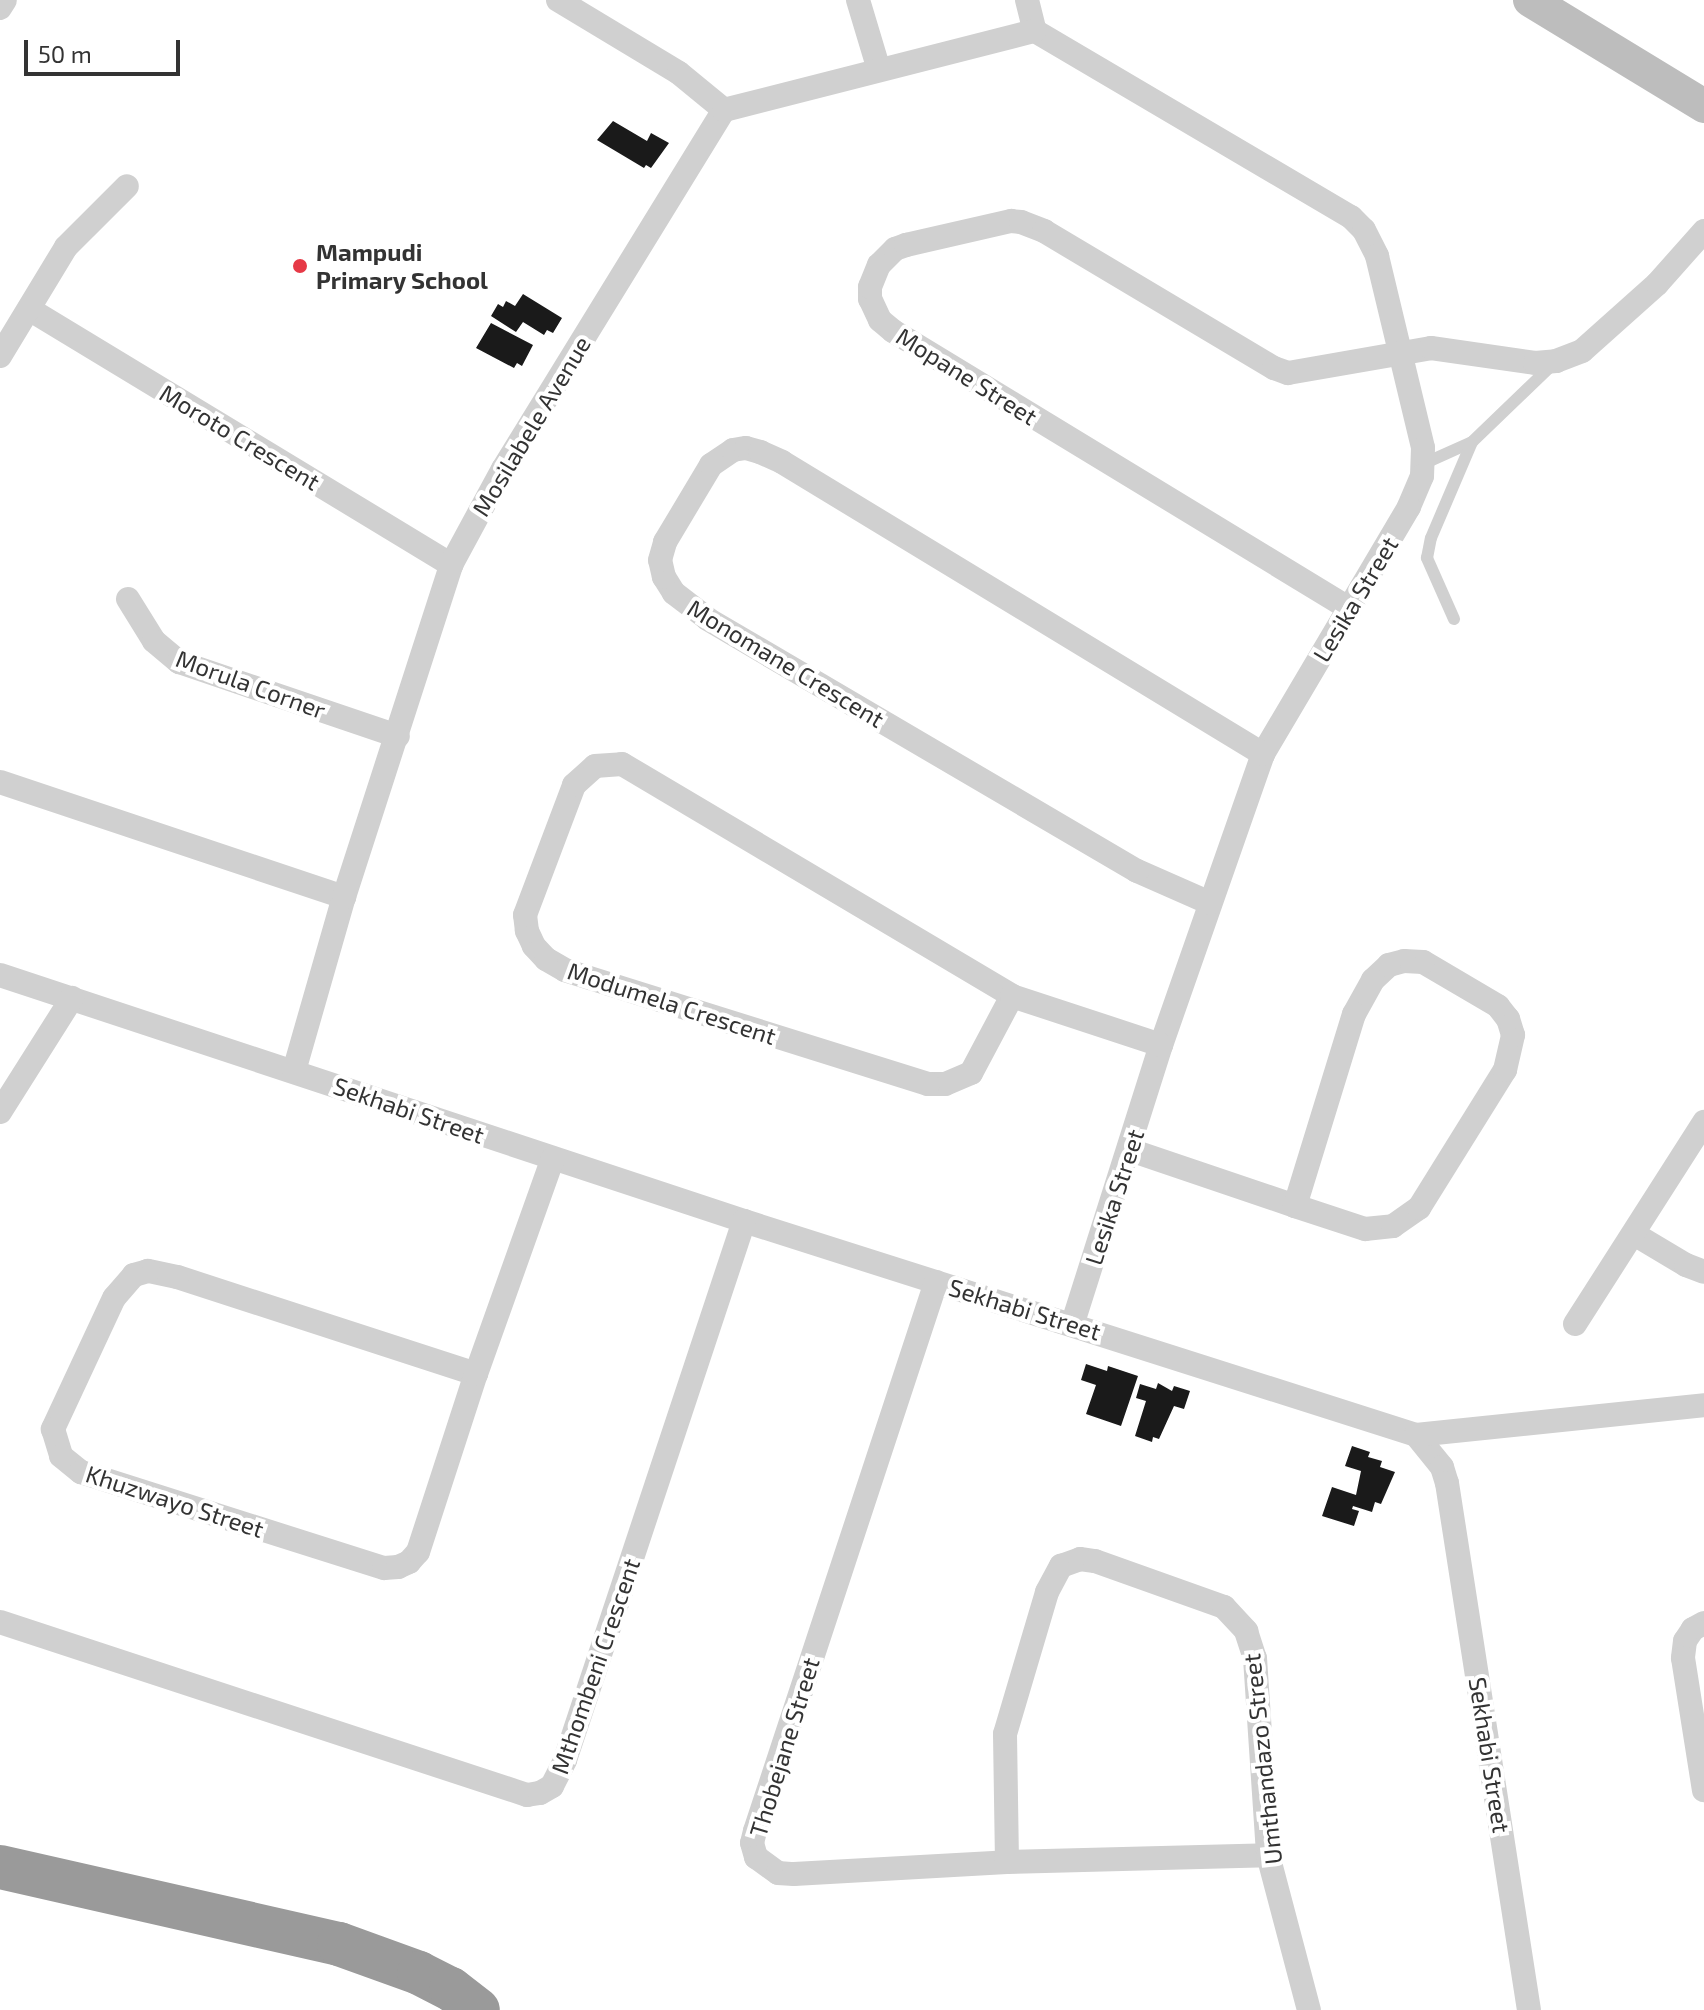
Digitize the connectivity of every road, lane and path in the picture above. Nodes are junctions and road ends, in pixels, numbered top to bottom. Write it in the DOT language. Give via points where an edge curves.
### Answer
graph roads {
  1 [pos="5,0"];
  2 [pos="558,0"];
  3 [pos="858,0"];
  4 [pos="1027,0"];
  5 [pos="1530,0"];
  6 [pos="0,8"];
  7 [pos="1035,31"];
  8 [pos="879,70"];
  9 [pos="1704,106"];
  10 [pos="724,110"];
  11 [pos="127,186"];
  12 [pos="1704,231"];
  13 [pos="29,309"];
  14 [pos="1400,354"];
  15 [pos="0,356"];
  16 [pos="1556,361"];
  17 [pos="1472,442"];
  18 [pos="1423,464"];
  19 [pos="451,565"];
  20 [pos="128,599"];
  21 [pos="1350,609"];
  22 [pos="1454,619"];
  23 [pos="398,736"];
  24 [pos="1263,754"];
  25 [pos="0,782"];
  26 [pos="344,897"];
  27 [pos="1210,903"];
  28 [pos="0,975"];
  29 [pos="1012,996"];
  30 [pos="72,998"];
  31 [pos="1161,1045"];
  32 [pos="294,1071"];
  33 [pos="0,1112"];
  34 [pos="1704,1122"];
  35 [pos="1130,1150"];
  36 [pos="553,1158"];
  37 [pos="1295,1206"];
  38 [pos="744,1221"];
  39 [pos="1634,1234"];
  40 [pos="1704,1272"];
  41 [pos="936,1282"];
  42 [pos="1073,1323"];
  43 [pos="1575,1324"];
  44 [pos="476,1374"];
  45 [pos="1704,1405"];
  46 [pos="1416,1435"];
  47 [pos="0,1622"];
  48 [pos="1704,1623"];
  49 [pos="1704,1790"];
  50 [pos="1268,1855"];
  51 [pos="1007,1862"];
  52 [pos="0,1867"];
  53 [pos="478,2010"];
  54 [pos="1309,2010"];
  55 [pos="1529,2010"];
  1 -- 6 [label="street"];
  2 -- 10 [label="street" via="679,73"];
  3 -- 8 [label="street"];
  4 -- 7 [label="street"];
  5 -- 9 [label="street"];
  7 -- 8 [label="street"];
  7 -- 14 [label="street, Lesika Street" via="1351,217 1377,256"];
  8 -- 10 [label="street"];
  10 -- 19 [label="street, Mosilabele Avenue" via="503,469"];
  11 -- 13 [label="street" via="66,247"];
  12 -- 16 [label="street" via="1611,327 1582,351"];
  13 -- 15 [label="street"];
  13 -- 19 [label="street, Moroto Crescent"];
  14 -- 16 [label="street, Mopane Street" via="1449,348 1535,363"];
  14 -- 18 [label="street, Lesika Street"];
  14 -- 21 [label="street, Mopane Street" via="1304,372 1274,368 1021,222 895,249 879,265 870,287 874,310 893,331"];
  16 -- 17 [label="lane"];
  17 -- 18 [label="lane"];
  17 -- 22 [label="lane" via="1427,558"];
  18 -- 21 [label="street, Lesika Street" via="1409,507"];
  19 -- 23 [label="street, Mosilabele Avenue"];
  20 -- 23 [label="street, Morula Corner" via="154,641 179,662"];
  21 -- 24 [label="street, Lesika Street"];
  23 -- 26 [label="street, Mosilabele Avenue"];
  24 -- 27 [label="street, Lesika Street"];
  24 -- 27 [label="street, Monomane Crescent" via="760,452 733,450 711,465 665,542 660,560 664,577 674,593 708,619 1137,871"];
  25 -- 26 [label="street"];
  26 -- 32 [label="street, Mosilabele Avenue"];
  27 -- 31 [label="street, Lesika Street"];
  28 -- 30 [label="street, Sekhabi Street"];
  29 -- 29 [label="street, Modumela Crescent" via="971,1073 945,1084 928,1084 565,970 534,946 525,915 574,785 595,766 622,764"];
  29 -- 31 [label="street, Modumela Crescent"];
  30 -- 32 [label="street, Sekhabi Street"];
  30 -- 33 [label="street"];
  31 -- 35 [label="street, Lesika Street"];
  32 -- 36 [label="street, Sekhabi Street"];
  34 -- 39 [label="street"];
  35 -- 37 [label="street"];
  35 -- 42 [label="street, Lesika Street"];
  36 -- 38 [label="street, Sekhabi Street"];
  36 -- 44 [label="street, Khuzwayo Street"];
  37 -- 37 [label="street" via="1365,1229 1393,1226 1419,1208 1505,1070 1513,1035 1498,1006 1423,962 1389,965 1373,980 1354,1014"];
  38 -- 41 [label="street, Sekhabi Street"];
  38 -- 47 [label="street, Mthombeni Crescent" via="565,1760 552,1786 540,1793 527,1795"];
  39 -- 40 [label="street"];
  39 -- 43 [label="street"];
  41 -- 42 [label="street, Sekhabi Street"];
  41 -- 51 [label="street, Thobejane Street" via="752,1843 756,1857 778,1873"];
  42 -- 46 [label="street, Sekhabi Street"];
  44 -- 44 [label="street, Khuzwayo Street" via="418,1552 398,1567 384,1568 81,1472 61,1456 53,1429 114,1298 134,1275 148,1271"];
  45 -- 46 [label="street"];
  46 -- 55 [label="street, Sekhabi Street" via="1442,1467 1447,1483"];
  48 -- 49 [label="street" via="1685,1641 1683,1658"];
  50 -- 51 [label="street, Thobejane Street"];
  50 -- 51 [label="street, Umthandazo Street" via="1255,1658 1246,1631 1224,1607 1208,1600 1080,1559 1061,1566 1052,1578 1008,1716"];
  50 -- 54 [label="street, Umthandazo Street"];
  52 -- 53 [label="highway" via="368,1953 451,1989"];
}
